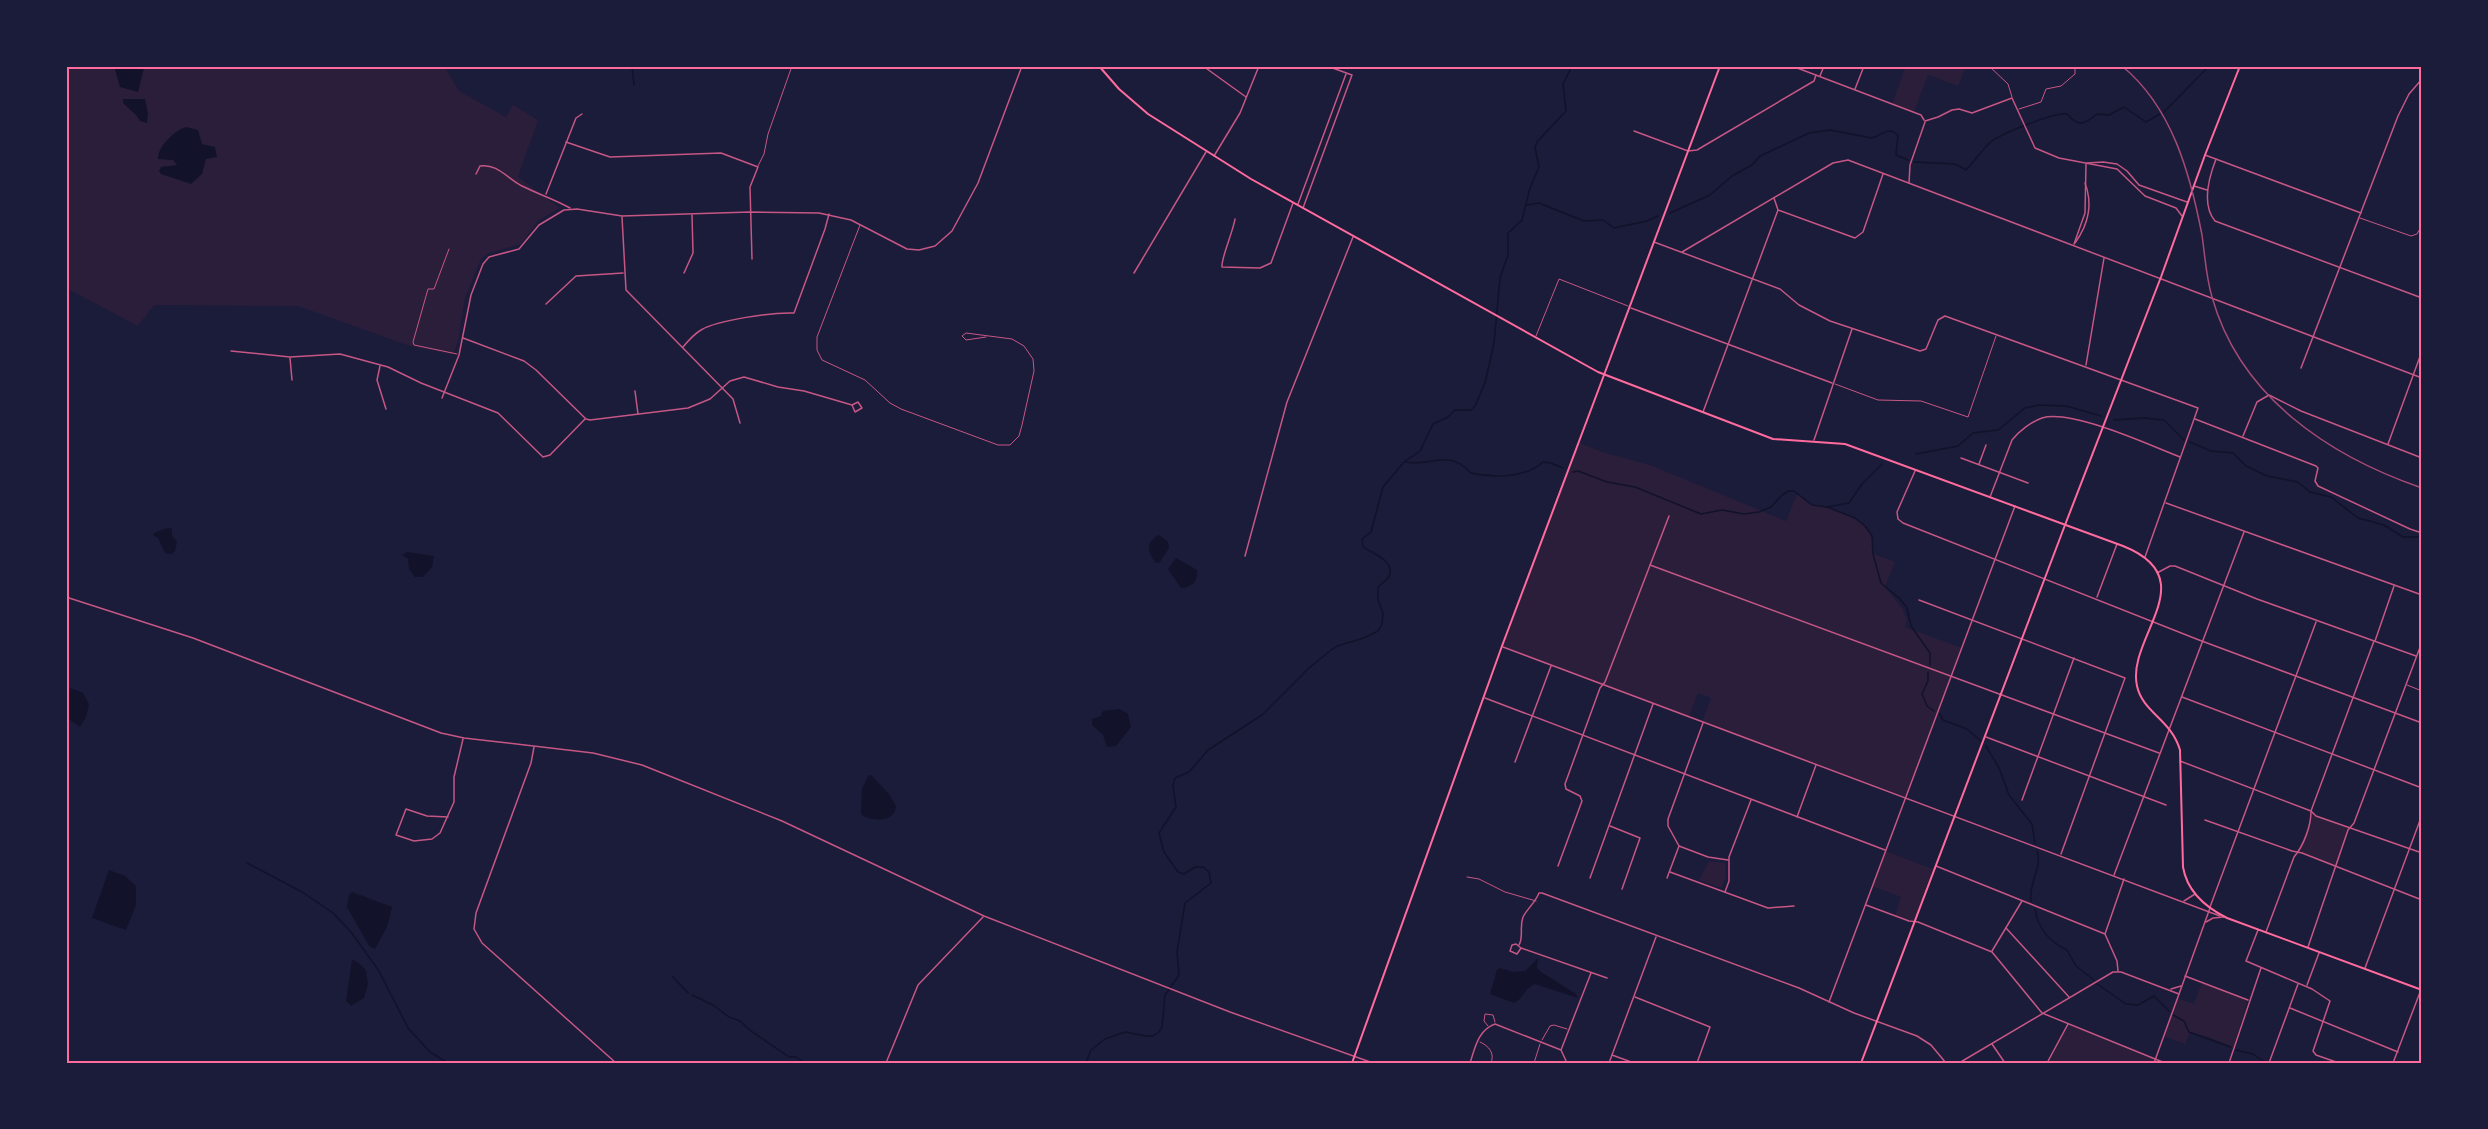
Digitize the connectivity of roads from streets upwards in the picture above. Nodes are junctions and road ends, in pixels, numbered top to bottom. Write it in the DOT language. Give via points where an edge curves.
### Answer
graph roads {
  1 [pos="1022,66"];
  2 [pos="1099,66"];
  3 [pos="1203,66"];
  4 [pos="1259,66"];
  5 [pos="1327,66"];
  6 [pos="1719,66"];
  7 [pos="1792,66"];
  8 [pos="1824,66"];
  9 [pos="1864,66"];
  10 [pos="2240,66"];
  11 [pos="1346,73"];
  12 [pos="1818,76"];
  13 [pos="2422,79"];
  14 [pos="1855,89"];
  15 [pos="1247,98"];
  16 [pos="582,114"];
  17 [pos="1925,121"];
  18 [pos="1634,131"];
  19 [pos="566,142"];
  20 [pos="1688,151"];
  21 [pos="1206,152"];
  22 [pos="2205,155"];
  23 [pos="1214,156"];
  24 [pos="2216,159"];
  25 [pos="2086,163"];
  26 [pos="1883,173"];
  27 [pos="476,174"];
  28 [pos="2085,182"];
  29 [pos="1910,183"];
  30 [pos="2194,186"];
  31 [pos="2208,190"];
  32 [pos="546,195"];
  33 [pos="1774,197"];
  34 [pos="2188,202"];
  35 [pos="1293,203"];
  36 [pos="1297,205"];
  37 [pos="571,208"];
  38 [pos="1303,208"];
  39 [pos="1778,210"];
  40 [pos="750,212"];
  41 [pos="2362,213"];
  42 [pos="692,214"];
  43 [pos="829,214"];
  44 [pos="622,216"];
  45 [pos="2182,216"];
  46 [pos="1235,219"];
  47 [pos="1353,237"];
  48 [pos="1653,242"];
  49 [pos="2073,246"];
  50 [pos="1682,252"];
  51 [pos="2104,257"];
  52 [pos="752,259"];
  53 [pos="2340,267"];
  54 [pos="624,273"];
  55 [pos="684,273"];
  56 [pos="1134,273"];
  57 [pos="2162,278"];
  58 [pos="1752,279"];
  59 [pos="2422,298"];
  60 [pos="546,304"];
  61 [pos="1629,306"];
  62 [pos="1852,329"];
  63 [pos="463,338"];
  64 [pos="2313,338"];
  65 [pos="1728,345"];
  66 [pos="682,347"];
  67 [pos="231,351"];
  68 [pos="2422,351"];
  69 [pos="290,357"];
  70 [pos="380,365"];
  71 [pos="2086,366"];
  72 [pos="2301,368"];
  73 [pos="1604,375"];
  74 [pos="2413,375"];
  75 [pos="2422,378"];
  76 [pos="292,380"];
  77 [pos="2122,380"];
  78 [pos="1832,384"];
  79 [pos="722,388"];
  80 [pos="634,391"];
  81 [pos="445,393"];
  82 [pos="442,398"];
  83 [pos="852,405"];
  84 [pos="386,409"];
  85 [pos="1703,413"];
  86 [pos="638,414"];
  87 [pos="586,419"];
  88 [pos="2194,419"];
  89 [pos="740,423"];
  90 [pos="2103,428"];
  91 [pos="2242,437"];
  92 [pos="1814,441"];
  93 [pos="1986,445"];
  94 [pos="2387,445"];
  95 [pos="2181,457"];
  96 [pos="1961,458"];
  97 [pos="2422,458"];
  98 [pos="1979,464"];
  99 [pos="1916,470"];
  100 [pos="1999,472"];
  101 [pos="2028,483"];
  102 [pos="1990,497"];
  103 [pos="2165,502"];
  104 [pos="2015,506"];
  105 [pos="1669,516"];
  106 [pos="2065,525"];
  107 [pos="2244,532"];
  108 [pos="2422,533"];
  109 [pos="2116,544"];
  110 [pos="1245,556"];
  111 [pos="2145,557"];
  112 [pos="1995,560"];
  113 [pos="1650,565"];
  114 [pos="2157,573"];
  115 [pos="2045,578"];
  116 [pos="2224,585"];
  117 [pos="2394,585"];
  118 [pos="2422,595"];
  119 [pos="66,597"];
  120 [pos="2097,598"];
  121 [pos="1919,600"];
  122 [pos="1972,620"];
  123 [pos="2316,621"];
  124 [pos="2154,622"];
  125 [pos="2022,638"];
  126 [pos="2202,641"];
  127 [pos="2374,641"];
  128 [pos="2422,642"];
  129 [pos="1502,646"];
  130 [pos="2416,657"];
  131 [pos="2074,658"];
  132 [pos="2420,658"];
  133 [pos="1551,665"];
  134 [pos="2296,676"];
  135 [pos="1951,677"];
  136 [pos="1603,684"];
  137 [pos="2001,696"];
  138 [pos="2180,696"];
  139 [pos="1484,698"];
  140 [pos="2354,698"];
  141 [pos="1653,703"];
  142 [pos="2395,713"];
  143 [pos="2054,715"];
  144 [pos="1532,716"];
  145 [pos="1703,722"];
  146 [pos="2422,723"];
  147 [pos="2169,726"];
  148 [pos="2275,732"];
  149 [pos="1583,734"];
  150 [pos="2105,734"];
  151 [pos="1986,737"];
  152 [pos="464,738"];
  153 [pos="534,746"];
  154 [pos="1634,753"];
  155 [pos="2159,753"];
  156 [pos="2333,754"];
  157 [pos="2038,756"];
  158 [pos="2180,761"];
  159 [pos="1515,762"];
  160 [pos="1816,764"];
  161 [pos="2374,770"];
  162 [pos="1685,773"];
  163 [pos="2090,776"];
  164 [pos="2422,788"];
  165 [pos="2254,790"];
  166 [pos="2143,796"];
  167 [pos="1906,797"];
  168 [pos="1752,799"];
  169 [pos="2022,800"];
  170 [pos="2166,805"];
  171 [pos="2311,811"];
  172 [pos="2422,815"];
  173 [pos="1955,816"];
  174 [pos="448,817"];
  175 [pos="1797,817"];
  176 [pos="2205,820"];
  177 [pos="1609,825"];
  178 [pos="2351,827"];
  179 [pos="2238,832"];
  180 [pos="1679,846"];
  181 [pos="2409,848"];
  182 [pos="1885,850"];
  183 [pos="2298,852"];
  184 [pos="2422,853"];
  185 [pos="2060,855"];
  186 [pos="1729,860"];
  187 [pos="1935,865"];
  188 [pos="1558,866"];
  189 [pos="2337,868"];
  190 [pos="1670,872"];
  191 [pos="2114,875"];
  192 [pos="1590,878"];
  193 [pos="1667,878"];
  194 [pos="2124,879"];
  195 [pos="2394,889"];
  196 [pos="1622,890"];
  197 [pos="1725,892"];
  198 [pos="2195,894"];
  199 [pos="2022,900"];
  200 [pos="2422,900"];
  201 [pos="2183,901"];
  202 [pos="1865,905"];
  203 [pos="1794,906"];
  204 [pos="2210,910"];
  205 [pos="984,916"];
  206 [pos="2227,918"];
  207 [pos="1914,921"];
  208 [pos="2204,925"];
  209 [pos="2006,928"];
  210 [pos="2258,929"];
  211 [pos="2266,932"];
  212 [pos="2105,934"];
  213 [pos="1656,936"];
  214 [pos="2307,948"];
  215 [pos="1992,952"];
  216 [pos="2319,952"];
  217 [pos="2261,968"];
  218 [pos="2365,969"];
  219 [pos="2118,971"];
  220 [pos="1591,972"];
  221 [pos="2186,976"];
  222 [pos="1607,978"];
  223 [pos="2183,983"];
  224 [pos="2299,983"];
  225 [pos="2307,986"];
  226 [pos="2167,989"];
  227 [pos="2422,989"];
  228 [pos="2179,994"];
  229 [pos="1634,997"];
  230 [pos="2069,998"];
  231 [pos="2248,1000"];
  232 [pos="1829,1002"];
  233 [pos="2290,1008"];
  234 [pos="2042,1013"];
  235 [pos="2323,1021"];
  236 [pos="1877,1022"];
  237 [pos="2068,1024"];
  238 [pos="1992,1044"];
  239 [pos="1561,1050"];
  240 [pos="2398,1052"];
  241 [pos="1612,1055"];
  242 [pos="1355,1056"];
  243 [pos="2156,1059"];
  244 [pos="616,1063"];
  245 [pos="886,1063"];
  246 [pos="1352,1063"];
  247 [pos="1373,1063"];
  248 [pos="1470,1063"];
  249 [pos="1567,1063"];
  250 [pos="1609,1063"];
  251 [pos="1634,1063"];
  252 [pos="1697,1063"];
  253 [pos="1861,1063"];
  254 [pos="1946,1063"];
  255 [pos="1959,1063"];
  256 [pos="2005,1063"];
  257 [pos="2047,1063"];
  258 [pos="2154,1063"];
  259 [pos="2165,1063"];
  260 [pos="2229,1063"];
  261 [pos="2268,1063"];
  262 [pos="2339,1063"];
  263 [pos="2393,1063"];
  1 -- 43 [label="street" via="978,183 952,231 940,243 924,249 907,249"];
  2 -- 21 [label="main road" via="1138,106"];
  3 -- 15 [label="street"];
  4 -- 15 [label="street"];
  5 -- 11 [label="street"];
  6 -- 20 [label="main road"];
  7 -- 12 [label="street"];
  8 -- 12 [label="street"];
  9 -- 14 [label="street"];
  10 -- 22 [label="main road"];
  11 -- 36 [label="street"];
  11 -- 38 [label="street" via="1352,75"];
  12 -- 14 [label="street"];
  12 -- 20 [label="street" via="1705,147"];
  13 -- 41 [label="street" via="2404,102"];
  14 -- 17 [label="street" via="1921,115"];
  15 -- 23 [label="street"];
  16 -- 19 [label="street" via="576,118"];
  17 -- 25 [label="street" via="1952,110 1972,113 2012,98 2035,148"];
  17 -- 29 [label="street" via="1910,165"];
  18 -- 20 [label="street"];
  19 -- 32 [label="street"];
  19 -- 40 [label="street" via="610,157 721,153 758,167 750,187"];
  20 -- 48 [label="main road"];
  21 -- 23 [label="main road"];
  21 -- 56 [label="street"];
  22 -- 24 [label="street"];
  22 -- 30 [label="main road"];
  23 -- 35 [label="main road"];
  24 -- 31 [label="street"];
  24 -- 41 [label="street"];
  25 -- 28 [label="street"];
  25 -- 34 [label="street" via="2117,164 2139,185"];
  25 -- 45 [label="street" via="2117,169 2145,196 2176,208"];
  26 -- 29 [label="street"];
  26 -- 33 [label="street" via="1842,160"];
  26 -- 39 [label="street" via="1858,237"];
  27 -- 32 [label="street" via="485,165 508,175 520,186"];
  28 -- 49 [label="street" via="2085,213"];
  28 -- 49 [label="street" via="2090,206 2085,226"];
  29 -- 49 [label="street"];
  30 -- 31 [label="street"];
  30 -- 34 [label="main road"];
  31 -- 53 [label="street" via="2215,221"];
  32 -- 37 [label="street"];
  33 -- 39 [label="street"];
  33 -- 50 [label="street"];
  34 -- 45 [label="main road"];
  35 -- 36 [label="main road"];
  35 -- 46 [label="street" via="1270,262 1260,268 1222,267"];
  36 -- 38 [label="main road"];
  37 -- 44 [label="street"];
  37 -- 63 [label="street" via="539,225 519,249 486,260 471,295"];
  38 -- 47 [label="main road"];
  39 -- 58 [label="street"];
  40 -- 42 [label="street"];
  40 -- 43 [label="street"];
  40 -- 52 [label="street"];
  41 -- 53 [label="street"];
  42 -- 44 [label="street"];
  42 -- 55 [label="street" via="693,253"];
  43 -- 66 [label="street" via="794,314 778,312 711,326"];
  44 -- 54 [label="street"];
  45 -- 57 [label="main road"];
  47 -- 73 [label="main road"];
  47 -- 110 [label="street" via="1287,402"];
  48 -- 50 [label="street"];
  48 -- 61 [label="main road"];
  49 -- 51 [label="street"];
  50 -- 58 [label="street"];
  51 -- 57 [label="street"];
  51 -- 71 [label="street"];
  53 -- 59 [label="street"];
  53 -- 64 [label="street"];
  54 -- 60 [label="street" via="576,276"];
  54 -- 66 [label="street" via="626,290"];
  57 -- 64 [label="street"];
  57 -- 77 [label="main road"];
  58 -- 62 [label="street" via="1780,289 1807,310"];
  58 -- 65 [label="street"];
  61 -- 65 [label="street"];
  61 -- 73 [label="main road"];
  62 -- 71 [label="street" via="1924,351 1942,316"];
  62 -- 78 [label="street"];
  63 -- 81 [label="street"];
  63 -- 87 [label="street" via="524,361"];
  64 -- 72 [label="street"];
  64 -- 74 [label="street"];
  65 -- 78 [label="street"];
  65 -- 85 [label="street"];
  66 -- 79 [label="street"];
  67 -- 69 [label="street"];
  68 -- 74 [label="street"];
  69 -- 70 [label="street" via="340,354"];
  69 -- 76 [label="street"];
  70 -- 81 [label="street"];
  70 -- 84 [label="street" via="377,381"];
  71 -- 77 [label="street"];
  73 -- 85 [label="main road"];
  73 -- 129 [label="main road"];
  74 -- 75 [label="street"];
  74 -- 94 [label="street"];
  77 -- 88 [label="street" via="2198,408"];
  77 -- 90 [label="main road"];
  78 -- 92 [label="street"];
  79 -- 83 [label="street" via="737,378 753,378"];
  79 -- 86 [label="street" via="694,406"];
  79 -- 89 [label="street" via="733,399"];
  80 -- 86 [label="street"];
  81 -- 82 [label="street"];
  81 -- 87 [label="street" via="498,413 543,457 550,455"];
  85 -- 92 [label="main road" via="1773,439"];
  86 -- 87 [label="street"];
  88 -- 91 [label="street"];
  88 -- 95 [label="street"];
  90 -- 95 [label="street"];
  90 -- 100 [label="street" via="2058,417 2043,418 2012,440"];
  90 -- 106 [label="main road"];
  91 -- 94 [label="street" via="2257,402 2270,395"];
  91 -- 108 [label="street" via="2316,466 2318,486"];
  92 -- 99 [label="main road" via="1845,444"];
  93 -- 98 [label="street"];
  94 -- 97 [label="street"];
  95 -- 103 [label="street"];
  96 -- 98 [label="street"];
  98 -- 100 [label="street"];
  99 -- 102 [label="main road"];
  99 -- 112 [label="street" via="1897,512 1898,519"];
  100 -- 101 [label="street"];
  100 -- 102 [label="street"];
  102 -- 104 [label="main road"];
  103 -- 107 [label="street"];
  103 -- 111 [label="street"];
  104 -- 106 [label="main road"];
  104 -- 112 [label="street"];
  105 -- 113 [label="street"];
  106 -- 109 [label="main road"];
  106 -- 115 [label="main road"];
  107 -- 116 [label="street"];
  107 -- 117 [label="street"];
  109 -- 111 [label="main road"];
  109 -- 120 [label="street"];
  111 -- 114 [label="main road"];
  112 -- 115 [label="street"];
  112 -- 122 [label="street"];
  113 -- 135 [label="street"];
  113 -- 136 [label="street"];
  114 -- 116 [label="street" via="2175,566"];
  114 -- 124 [label="main road" via="2161,594"];
  115 -- 120 [label="street"];
  115 -- 125 [label="main road"];
  116 -- 123 [label="street"];
  116 -- 126 [label="street"];
  117 -- 118 [label="street"];
  117 -- 127 [label="street"];
  119 -- 152 [label="street" via="193,638 433,730"];
  120 -- 124 [label="street"];
  121 -- 122 [label="street"];
  122 -- 125 [label="street"];
  122 -- 135 [label="street"];
  123 -- 127 [label="street"];
  123 -- 134 [label="street"];
  124 -- 126 [label="street"];
  124 -- 147 [label="main road" via="2138,663 2136,684 2142,700"];
  125 -- 131 [label="street"];
  125 -- 137 [label="main road"];
  126 -- 134 [label="street"];
  126 -- 138 [label="street"];
  127 -- 130 [label="street"];
  127 -- 140 [label="street"];
  128 -- 130 [label="street"];
  129 -- 133 [label="street"];
  129 -- 139 [label="main road"];
  130 -- 132 [label="street"];
  130 -- 142 [label="street"];
  131 -- 143 [label="street"];
  131 -- 150 [label="street" via="2125,678"];
  133 -- 136 [label="street"];
  133 -- 144 [label="street"];
  134 -- 140 [label="street"];
  134 -- 148 [label="street"];
  135 -- 137 [label="street"];
  135 -- 167 [label="street"];
  136 -- 141 [label="street"];
  136 -- 149 [label="street"];
  137 -- 143 [label="street"];
  137 -- 151 [label="main road"];
  138 -- 147 [label="street"];
  138 -- 148 [label="street"];
  139 -- 144 [label="street"];
  139 -- 242 [label="main road"];
  140 -- 142 [label="street"];
  140 -- 156 [label="street"];
  141 -- 145 [label="street"];
  141 -- 154 [label="street"];
  142 -- 146 [label="street"];
  142 -- 161 [label="street"];
  143 -- 150 [label="street"];
  143 -- 157 [label="street"];
  144 -- 149 [label="street"];
  144 -- 159 [label="street"];
  145 -- 160 [label="street"];
  145 -- 162 [label="street"];
  147 -- 155 [label="street"];
  147 -- 158 [label="main road" via="2177,741"];
  148 -- 156 [label="street"];
  148 -- 165 [label="street"];
  149 -- 154 [label="street"];
  149 -- 188 [label="street" via="1565,784 1582,801"];
  150 -- 155 [label="street"];
  150 -- 163 [label="street"];
  151 -- 157 [label="street"];
  151 -- 173 [label="main road"];
  152 -- 153 [label="street"];
  152 -- 174 [label="street"];
  153 -- 205 [label="street" via="610,756 642,765 782,821"];
  153 -- 244 [label="street" via="476,913 474,929 482,943"];
  154 -- 162 [label="street"];
  154 -- 177 [label="street"];
  155 -- 166 [label="street"];
  156 -- 161 [label="street"];
  156 -- 171 [label="street"];
  157 -- 163 [label="street"];
  157 -- 169 [label="street"];
  158 -- 165 [label="street"];
  158 -- 198 [label="main road" via="2183,867"];
  160 -- 167 [label="street"];
  160 -- 175 [label="street"];
  161 -- 164 [label="street"];
  161 -- 178 [label="street"];
  162 -- 168 [label="street"];
  162 -- 180 [label="street" via="1667,822"];
  163 -- 166 [label="street"];
  163 -- 185 [label="street"];
  165 -- 171 [label="street"];
  165 -- 179 [label="street"];
  166 -- 170 [label="street"];
  166 -- 191 [label="street"];
  167 -- 173 [label="street"];
  167 -- 182 [label="street"];
  168 -- 175 [label="street"];
  168 -- 186 [label="street"];
  171 -- 178 [label="street"];
  171 -- 183 [label="street"];
  172 -- 181 [label="street"];
  173 -- 185 [label="street"];
  173 -- 187 [label="main road"];
  174 -- 174 [label="street" via="432,839 414,841 396,835 406,809"];
  175 -- 182 [label="street"];
  176 -- 179 [label="street"];
  177 -- 192 [label="street"];
  177 -- 196 [label="street" via="1640,838"];
  178 -- 181 [label="street"];
  178 -- 189 [label="street"];
  179 -- 183 [label="street"];
  179 -- 204 [label="street"];
  180 -- 186 [label="street"];
  180 -- 190 [label="street"];
  181 -- 184 [label="street"];
  181 -- 195 [label="street"];
  182 -- 202 [label="street"];
  183 -- 189 [label="street"];
  183 -- 211 [label="street"];
  185 -- 191 [label="street"];
  186 -- 197 [label="street"];
  187 -- 199 [label="street"];
  187 -- 207 [label="main road"];
  189 -- 195 [label="street"];
  189 -- 214 [label="street"];
  190 -- 193 [label="street"];
  190 -- 197 [label="street"];
  191 -- 194 [label="street"];
  194 -- 201 [label="street"];
  194 -- 212 [label="street"];
  195 -- 200 [label="street"];
  195 -- 218 [label="street"];
  197 -- 203 [label="street" via="1768,908"];
  198 -- 201 [label="street"];
  198 -- 204 [label="main road"];
  199 -- 209 [label="street"];
  199 -- 212 [label="street"];
  201 -- 204 [label="street"];
  202 -- 207 [label="street"];
  202 -- 232 [label="street"];
  204 -- 206 [label="main road"];
  204 -- 208 [label="street"];
  205 -- 242 [label="street"];
  205 -- 245 [label="street" via="918,985"];
  206 -- 208 [label="street" via="2213,918"];
  206 -- 210 [label="main road"];
  207 -- 215 [label="street"];
  207 -- 236 [label="main road"];
  208 -- 221 [label="street"];
  209 -- 215 [label="street"];
  209 -- 230 [label="street"];
  210 -- 211 [label="main road"];
  210 -- 217 [label="street" via="2246,961"];
  211 -- 214 [label="main road"];
  212 -- 219 [label="street"];
  213 -- 220 [label="street" via="1539,893 1524,915 1520,946"];
  213 -- 229 [label="street"];
  213 -- 232 [label="street"];
  214 -- 216 [label="main road"];
  215 -- 234 [label="street"];
  216 -- 218 [label="main road"];
  216 -- 225 [label="street"];
  217 -- 224 [label="street"];
  217 -- 231 [label="street"];
  218 -- 227 [label="main road"];
  219 -- 226 [label="street"];
  219 -- 230 [label="street"];
  220 -- 222 [label="street"];
  220 -- 239 [label="street"];
  221 -- 223 [label="street"];
  221 -- 231 [label="street"];
  223 -- 226 [label="street" via="2177,989"];
  223 -- 228 [label="street"];
  224 -- 225 [label="street"];
  224 -- 233 [label="street"];
  225 -- 235 [label="street" via="2330,1001"];
  226 -- 228 [label="street"];
  227 -- 240 [label="street"];
  228 -- 243 [label="street"];
  229 -- 241 [label="street"];
  229 -- 252 [label="street" via="1710,1027"];
  230 -- 234 [label="street"];
  231 -- 260 [label="street"];
  232 -- 236 [label="street"];
  233 -- 235 [label="street"];
  233 -- 261 [label="street"];
  234 -- 237 [label="street"];
  234 -- 238 [label="street"];
  235 -- 240 [label="street"];
  235 -- 262 [label="street" via="2313,1053"];
  236 -- 253 [label="main road"];
  236 -- 254 [label="street" via="1922,1038"];
  237 -- 243 [label="street"];
  237 -- 257 [label="street"];
  238 -- 255 [label="street"];
  238 -- 256 [label="street"];
  239 -- 248 [label="street" via="1495,1024 1481,1034"];
  239 -- 249 [label="street"];
  240 -- 263 [label="street"];
  241 -- 250 [label="street"];
  241 -- 251 [label="street"];
  242 -- 246 [label="main road"];
  242 -- 247 [label="street"];
  243 -- 258 [label="street"];
  243 -- 259 [label="street"];
}
